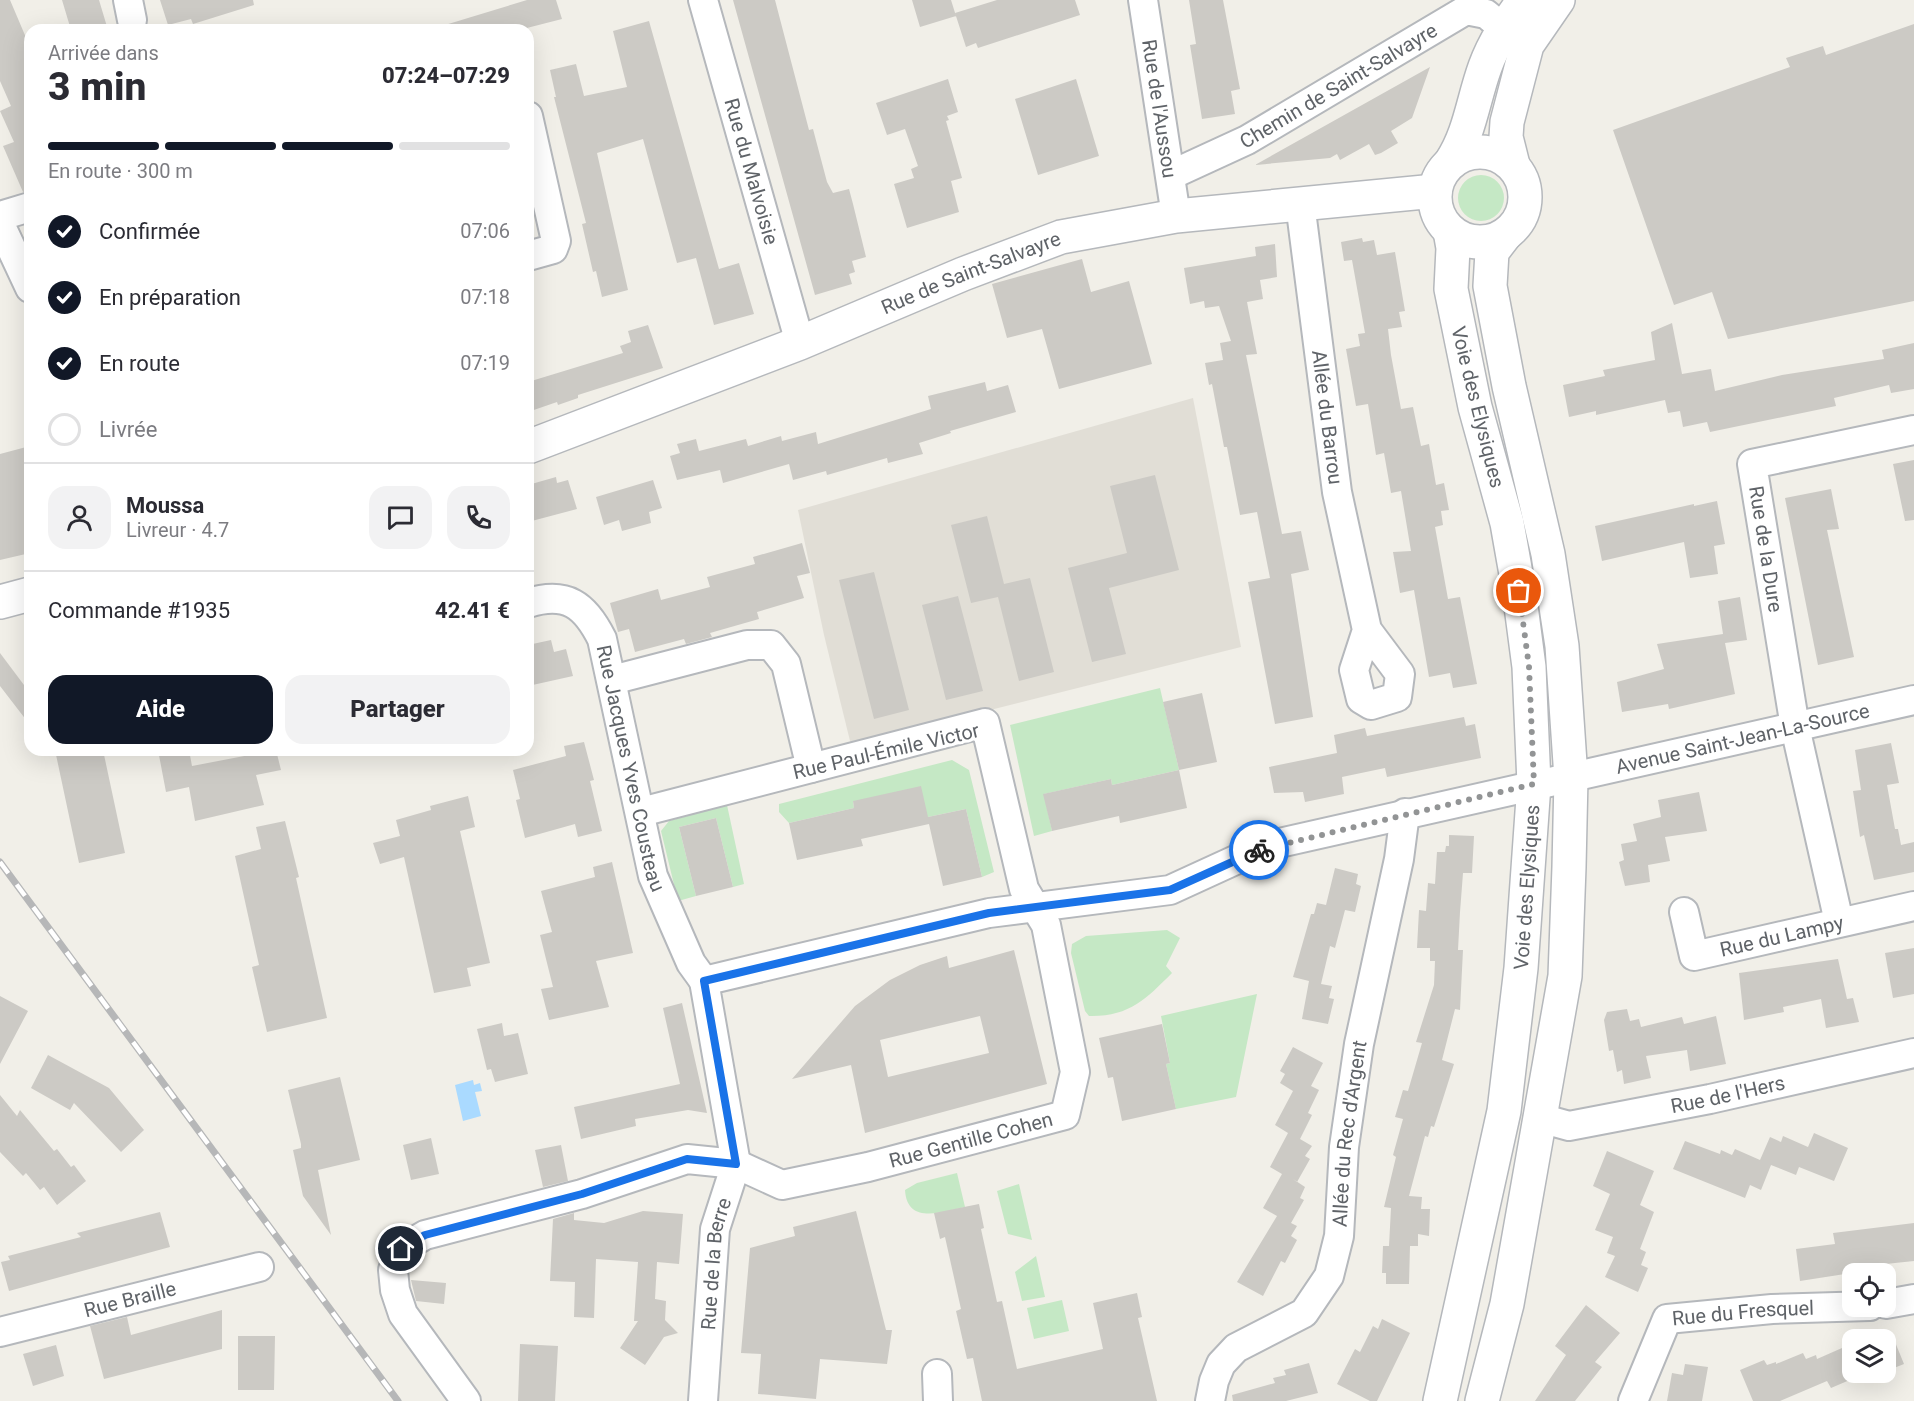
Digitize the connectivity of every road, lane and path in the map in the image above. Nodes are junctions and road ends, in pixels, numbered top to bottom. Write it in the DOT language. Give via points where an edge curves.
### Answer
graph roads {
  1 [pos="703,0"];
  2 [pos="1143,0"];
  3 [pos="1524,0"];
  4 [pos="1558,0"];
  5 [pos="1503,28"];
  6 [pos="534,143"];
  7 [pos="1451,162"];
  8 [pos="1513,165"];
  9 [pos="1171,175"];
  10 [pos="1435,191"];
  11 [pos="1300,203"];
  12 [pos="24,209"];
  13 [pos="0,216"];
  14 [pos="1176,216"];
  15 [pos="0,224"];
  16 [pos="1450,231"];
  17 [pos="1505,235"];
  18 [pos="540,253"];
  19 [pos="24,275"];
  20 [pos="800,343"];
  21 [pos="1914,430"];
  22 [pos="534,445"];
  23 [pos="24,596"];
  24 [pos="0,602"];
  25 [pos="534,602"];
  26 [pos="1367,630"];
  27 [pos="612,680"];
  28 [pos="1914,700"];
  29 [pos="1795,727"];
  30 [pos="811,768"];
  31 [pos="1571,778"];
  32 [pos="1534,784"];
  33 [pos="641,812"];
  34 [pos="1405,813"];
  35 [pos="1032,906"];
  36 [pos="1914,906"];
  37 [pos="1684,912"];
  38 [pos="1839,922"];
  39 [pos="704,981"];
  40 [pos="1914,1053"];
  41 [pos="1540,1118"];
  42 [pos="736,1164"];
  43 [pos="259,1267"];
  44 [pos="1914,1299"];
  45 [pos="1896,1302"];
  46 [pos="1842,1307"];
  47 [pos="0,1332"];
  48 [pos="466,1401"];
  49 [pos="703,1401"];
  50 [pos="1210,1401"];
  51 [pos="1440,1401"];
  52 [pos="1482,1401"];
  53 [pos="1633,1401"];
  1 -- 20 [label="street, Rue du Malvoisie"];
  2 -- 9 [label="street, Rue de l'Aussou"];
  3 -- 5 [label="street"];
  4 -- 8 [label="street" via="1527,45 1507,122 1506,137"];
  5 -- 7 [label="street" via="1484,70 1463,142"];
  5 -- 9 [label="street, Chemin de Saint-Salvayre" via="1486,14 1466,10 1247,140"];
  6 -- 18 [label="street" via="556,241"];
  7 -- 8 [label="street" via="1474,152 1490,153"];
  7 -- 10 [label="street"];
  8 -- 17 [label="street" via="1521,178 1526,203 1522,215"];
  9 -- 14 [label="street, Rue de l'Aussou"];
  10 -- 11 [label="street, Rue de Saint-Salvayre"];
  10 -- 16 [label="street" via="1440,219"];
  11 -- 14 [label="street, Rue de Saint-Salvayre"];
  11 -- 26 [label="street, Allée du Barrou" via="1337,492"];
  12 -- 13 [label="street"];
  14 -- 20 [label="street, Rue de Saint-Salvayre" via="1061,237"];
  15 -- 19 [label="street"];
  16 -- 17 [label="street" via="1462,239 1478,242"];
  16 -- 32 [label="street, Voie des Elysiques" via="1451,289 1474,407 1507,523 1519,591 1529,667"];
  17 -- 31 [label="street, Voie des Elysiques" via="1492,252 1490,286 1548,554 1562,646"];
  20 -- 22 [label="street, Rue de Saint-Salvayre"];
  21 -- 29 [label="street, Rue de la Dure" via="1752,464"];
  23 -- 24 [label="street"];
  25 -- 27 [label="street, Rue Jacques Yves Cousteau" via="548,599 575,603 591,617 602,639"];
  27 -- 30 [label="street" via="747,645 771,645 786,664"];
  27 -- 33 [label="street, Rue Jacques Yves Cousteau"];
  28 -- 29 [label="street, Avenue Saint-Jean-La-Source"];
  29 -- 31 [label="street, Avenue Saint-Jean-La-Source"];
  29 -- 38 [label="street"];
  30 -- 33 [label="street, Rue Paul-Émile Victor"];
  30 -- 35 [label="street, Rue Paul-Émile Victor" via="985,723 1024,889"];
  31 -- 32 [label="street"];
  31 -- 41 [label="street, Voie des Elysiques" via="1565,976"];
  32 -- 34 [label="street"];
  32 -- 51 [label="street, Voie des Elysiques" via="1521,968 1504,1111"];
  33 -- 39 [label="street, Rue Jacques Yves Cousteau" via="653,876 691,963"];
  34 -- 35 [label="street" via="1266,846 1170,890"];
  34 -- 50 [label="street, Allée du Rec d'Argent" via="1399,859 1359,1044 1344,1147 1339,1236 1329,1276 1304,1313 1236,1348 1221,1364"];
  35 -- 39 [label="street"];
  35 -- 42 [label="street, Rue Gentille Cohen" via="1046,925 1075,1072 1065,1114 868,1167 782,1185"];
  36 -- 38 [label="street, Rue du Lampy"];
  37 -- 38 [label="street, Rue du Lampy" via="1694,956"];
  39 -- 42 [label="street, Rue de la Berre"];
  40 -- 41 [label="street, Rue de l'Hers" via="1569,1126"];
  41 -- 52 [label="street, Voie des Elysiques" via="1507,1304"];
  42 -- 48 [label="street" via="687,1159 582,1194 425,1235 401,1249 393,1270 403,1314"];
  42 -- 49 [label="street, Rue de la Berre" via="715,1229"];
  43 -- 47 [label="street, Rue Braille"];
  44 -- 45 [label="street"];
  46 -- 53 [label="street, Rue du Fresquel" via="1667,1319"];
}
